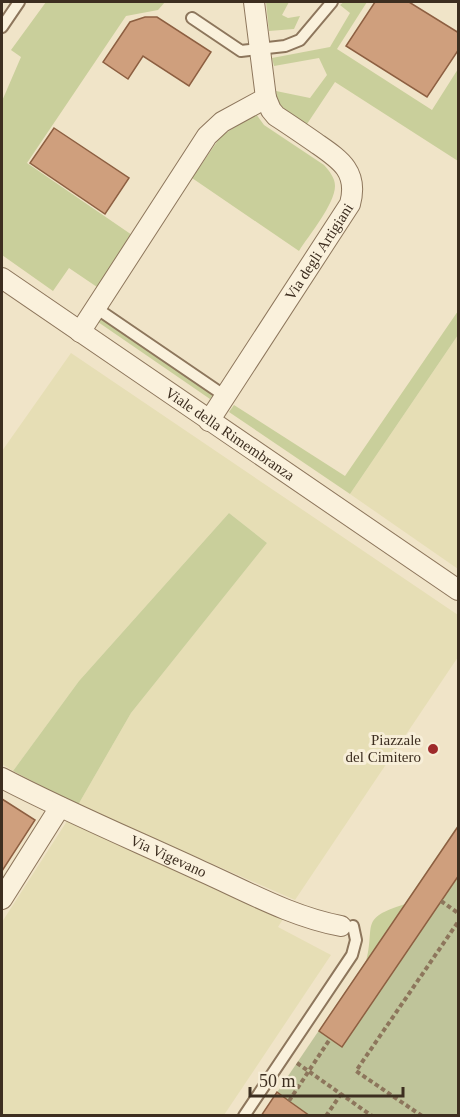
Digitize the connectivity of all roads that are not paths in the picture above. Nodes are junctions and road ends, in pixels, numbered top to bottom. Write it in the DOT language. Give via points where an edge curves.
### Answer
graph roads {
  1 [pos="20,2"];
  2 [pos="332,2"];
  3 [pos="253,4"];
  4 [pos="192,18"];
  5 [pos="2,27"];
  6 [pos="260,49"];
  7 [pos="266,98"];
  8 [pos="2,278"];
  9 [pos="96,308"];
  10 [pos="80,332"];
  11 [pos="225,396"];
  12 [pos="209,421"];
  13 [pos="459,591"];
  14 [pos="2,778"];
  15 [pos="60,807"];
  16 [pos="2,899"];
  17 [pos="347,926"];
  18 [pos="244,1116"];
  1 -- 5 [label="lane"];
  2 -- 6 [label="lane" via="300,40"];
  3 -- 6 [label="street"];
  4 -- 6 [label="lane" via="241,51"];
  6 -- 7 [label="street"];
  7 -- 9 [label="street" via="222,122 207,136"];
  7 -- 11 [label="street, Via degli Artigiani" via="276,116 345,167 352,183 352,198"];
  8 -- 10 [label="street, Viale della Rimembranza"];
  9 -- 10 [label="street"];
  9 -- 11 [label="lane"];
  10 -- 12 [label="street, Viale della Rimembranza"];
  11 -- 12 [label="street, Via degli Artigiani"];
  12 -- 13 [label="street, Viale della Rimembranza"];
  14 -- 15 [label="street, Via Vigevano"];
  15 -- 16 [label="street"];
  15 -- 17 [label="street, Via Vigevano" via="278,906 322,922"];
  17 -- 18 [label="lane" via="356,940 352,955"];
}
